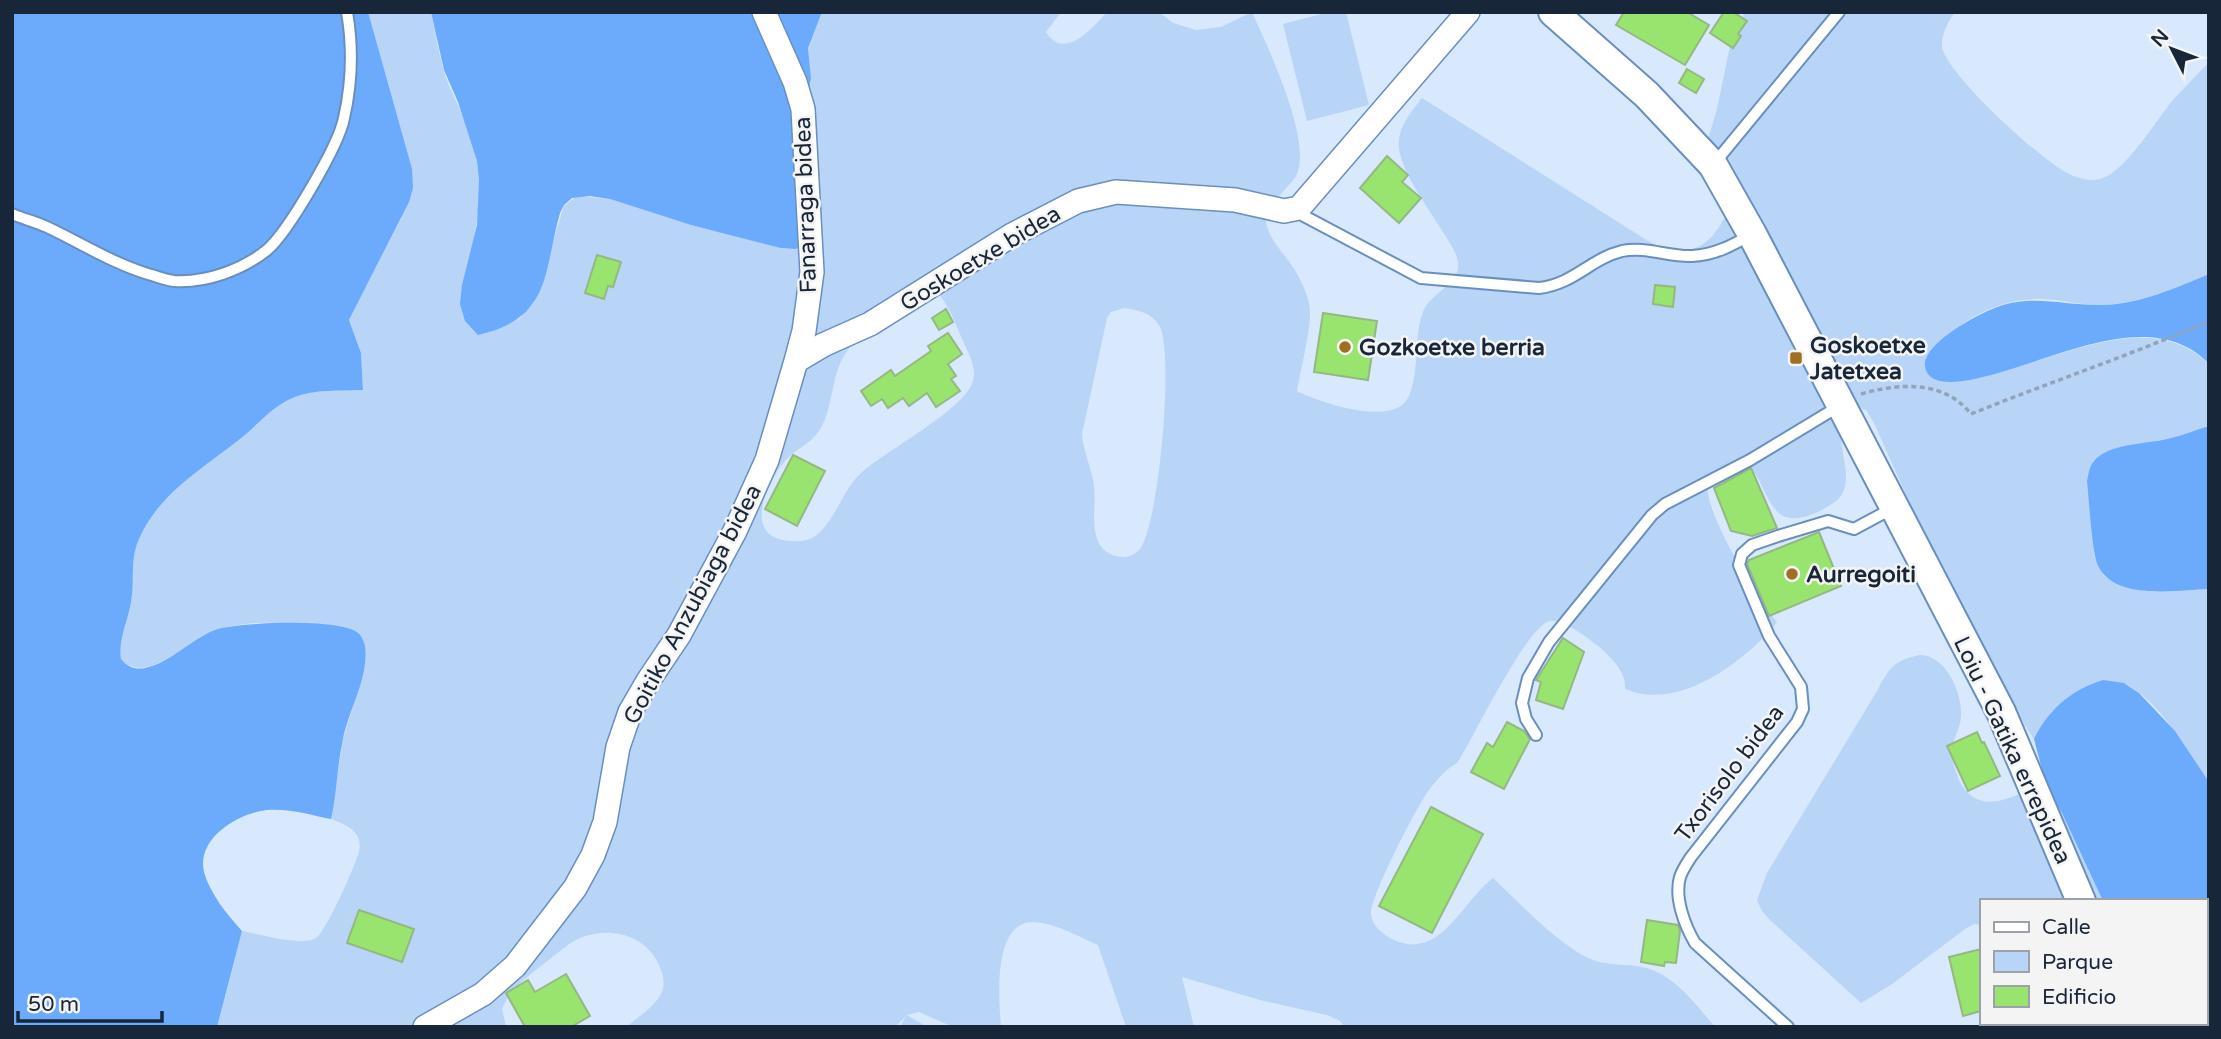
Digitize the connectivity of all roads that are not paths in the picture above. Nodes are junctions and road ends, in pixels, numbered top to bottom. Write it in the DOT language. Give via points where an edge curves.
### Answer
graph roads {
  1 [pos="347,12"];
  2 [pos="764,12"];
  3 [pos="1468,12"];
  4 [pos="1553,12"];
  5 [pos="1839,12"];
  6 [pos="1713,165"];
  7 [pos="1299,208"];
  8 [pos="12,214"];
  9 [pos="1752,234"];
  10 [pos="796,361"];
  11 [pos="1841,405"];
  12 [pos="1894,508"];
  13 [pos="1536,735"];
  14 [pos="2080,899"];
  15 [pos="425,1027"];
  16 [pos="1788,1027"];
  1 -- 8 [label="lane" via="351,69 344,119 333,150 268,249 237,268 204,280 171,281 125,267 46,226"];
  2 -- 10 [label="street, Fanarraga bidea" via="803,109 812,272"];
  3 -- 7 [label="street"];
  4 -- 6 [label="street, Loiu - Gatika errepidea" via="1647,95"];
  5 -- 6 [label="lane"];
  6 -- 9 [label="street, Loiu - Gatika errepidea"];
  7 -- 9 [label="lane" via="1304,216 1421,278 1539,288 1564,282 1620,252 1714,253"];
  7 -- 10 [label="street, Goskoetxe bidea" via="1284,211 1235,200 1116,192 1078,201 1012,235 870,324"];
  9 -- 11 [label="street, Loiu - Gatika errepidea"];
  10 -- 15 [label="street, Goitiko Anzubiaga bidea" via="767,460 735,531 679,635 630,712 618,747 605,822 575,888 515,966 483,994"];
  11 -- 12 [label="street, Loiu - Gatika errepidea"];
  11 -- 13 [label="lane" via="1652,515 1549,642 1528,678 1521,703"];
  12 -- 14 [label="street, Loiu - Gatika errepidea" via="2001,712"];
  12 -- 16 [label="lane, Txorisolo bidea" via="1854,529 1828,521 1752,545 1739,565 1769,636 1801,687 1803,709 1691,857 1679,878 1680,903 1695,943"];
}
